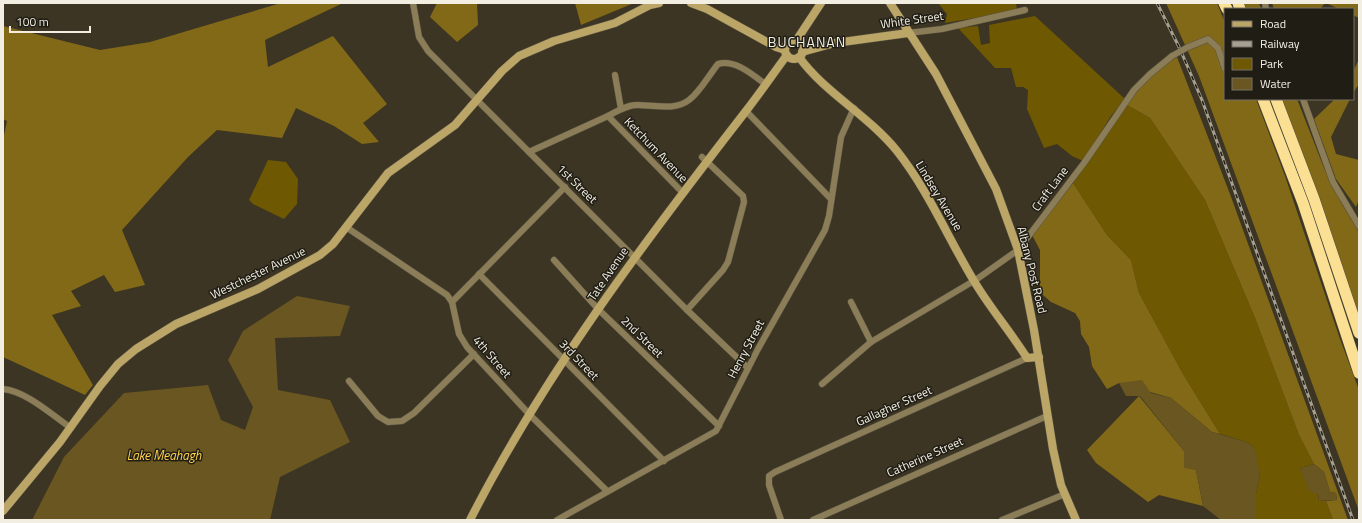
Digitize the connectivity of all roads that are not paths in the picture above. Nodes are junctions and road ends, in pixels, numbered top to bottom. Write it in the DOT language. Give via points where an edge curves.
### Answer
graph roads {
  1 [pos="413,3"];
  2 [pos="659,3"];
  3 [pos="691,3"];
  4 [pos="821,3"];
  5 [pos="890,3"];
  6 [pos="1025,10"];
  7 [pos="908,33"];
  8 [pos="796,41"];
  9 [pos="786,52"];
  10 [pos="800,54"];
  11 [pos="1224,66"];
  12 [pos="615,76"];
  13 [pos="765,84"];
  14 [pos="477,100"];
  15 [pos="1263,100"];
  16 [pos="1276,100"];
  17 [pos="1303,100"];
  18 [pos="854,108"];
  19 [pos="621,109"];
  20 [pos="746,111"];
  21 [pos="608,116"];
  22 [pos="529,152"];
  23 [pos="705,159"];
  24 [pos="565,187"];
  25 [pos="682,192"];
  26 [pos="831,199"];
  27 [pos="1358,222"];
  28 [pos="346,227"];
  29 [pos="1018,250"];
  30 [pos="634,256"];
  31 [pos="554,260"];
  32 [pos="479,274"];
  33 [pos="973,280"];
  34 [pos="452,302"];
  35 [pos="851,302"];
  36 [pos="598,309"];
  37 [pos="687,310"];
  38 [pos="1359,333"];
  39 [pos="872,342"];
  40 [pos="474,354"];
  41 [pos="1038,357"];
  42 [pos="1027,358"];
  43 [pos="563,360"];
  44 [pos="748,368"];
  45 [pos="1359,373"];
  46 [pos="349,381"];
  47 [pos="822,384"];
  48 [pos="3,389"];
  49 [pos="530,415"];
  50 [pos="1047,416"];
  51 [pos="719,426"];
  52 [pos="71,428"];
  53 [pos="664,461"];
  54 [pos="607,491"];
  55 [pos="1065,494"];
  56 [pos="3,511"];
  57 [pos="470,520"];
  58 [pos="557,520"];
  59 [pos="781,520"];
  60 [pos="813,520"];
  61 [pos="1002,520"];
  62 [pos="1076,520"];
  1 -- 14 [label="street, 1st Street" via="422,43"];
  2 -- 14 [label="street, Westchester Avenue" via="615,23 554,41 519,56"];
  3 -- 9 [label="street" via="707,9"];
  4 -- 8 [label="street"];
  5 -- 7 [label="street, Albany Post Road"];
  6 -- 7 [label="street, White Street" via="942,29"];
  7 -- 10 [label="street, White Street" via="835,43"];
  7 -- 29 [label="street, Albany Post Road" via="936,74 996,190"];
  8 -- 9 [label="street" via="788,43"];
  8 -- 10 [label="street" via="801,45"];
  9 -- 10 [label="street" via="794,58"];
  9 -- 13 [label="street, Tate Avenue"];
  10 -- 18 [label="street, Lindsey Avenue" via="808,70"];
  11 -- 29 [label="street, Craft Lane, bridge" via="1218,48 1208,39 1161,63 1134,90 1084,163"];
  12 -- 19 [label="street"];
  13 -- 19 [label="street" via="739,67 723,63 718,64 690,100 683,104 637,105"];
  13 -- 20 [label="street, Tate Avenue"];
  14 -- 22 [label="street, 1st Street"];
  14 -- 28 [label="street, Westchester Avenue" via="455,125 388,173"];
  15 -- 45 [label="highway" via="1315,239"];
  16 -- 38 [label="highway" via="1314,199"];
  17 -- 27 [label="street" via="1333,182"];
  18 -- 26 [label="street, Henry Street" via="841,137"];
  18 -- 33 [label="street, Lindsey Avenue" via="874,125 897,151 935,211"];
  19 -- 21 [label="street"];
  20 -- 23 [label="street, Tate Avenue"];
  20 -- 26 [label="street"];
  21 -- 22 [label="street, Ketchum Avenue"];
  21 -- 25 [label="street, Ketchum Avenue"];
  22 -- 24 [label="street, 1st Street"];
  23 -- 25 [label="street, Tate Avenue"];
  23 -- 37 [label="street" via="744,199 728,262"];
  24 -- 30 [label="street, 1st Street"];
  24 -- 32 [label="street"];
  25 -- 30 [label="street, Tate Avenue"];
  26 -- 44 [label="street, Henry Street" via="825,230"];
  28 -- 34 [label="street" via="447,295"];
  28 -- 52 [label="street, Westchester Avenue" via="333,244 320,255 291,272 176,324 136,349 118,364"];
  29 -- 33 [label="street, Craft Lane"];
  29 -- 41 [label="street, Albany Post Road"];
  30 -- 36 [label="street, Tate Avenue"];
  30 -- 37 [label="street, 1st Street"];
  31 -- 36 [label="street, 2nd Street"];
  32 -- 34 [label="street"];
  32 -- 43 [label="street, 3rd Street"];
  33 -- 39 [label="street, Craft Lane"];
  33 -- 42 [label="street, Lindsey Avenue"];
  34 -- 40 [label="street, 4th Street" via="459,334"];
  35 -- 39 [label="street"];
  36 -- 43 [label="street, Tate Avenue"];
  36 -- 51 [label="street, 2nd Street"];
  37 -- 44 [label="street, 1st Street"];
  39 -- 47 [label="street, Craft Lane"];
  40 -- 46 [label="street" via="414,413 402,421 388,422 378,416"];
  40 -- 49 [label="street, 4th Street"];
  41 -- 42 [label="street"];
  41 -- 50 [label="street, Albany Post Road"];
  42 -- 59 [label="street, Gallagher Street" via="868,428 770,475 769,486"];
  43 -- 49 [label="street, Tate Avenue"];
  43 -- 53 [label="street, 3rd Street"];
  44 -- 51 [label="street, Henry Street"];
  48 -- 52 [label="street" via="10,389 23,395"];
  49 -- 54 [label="street, 4th Street"];
  49 -- 57 [label="street, Tate Avenue"];
  50 -- 55 [label="street, Albany Post Road"];
  50 -- 60 [label="street, Catherine Street"];
  51 -- 53 [label="street, Henry Street" via="711,435"];
  52 -- 56 [label="street, Westchester Avenue"];
  53 -- 54 [label="street, Henry Street"];
  54 -- 58 [label="street, Henry Street"];
  55 -- 61 [label="street"];
  55 -- 62 [label="street, Albany Post Road"];
}
